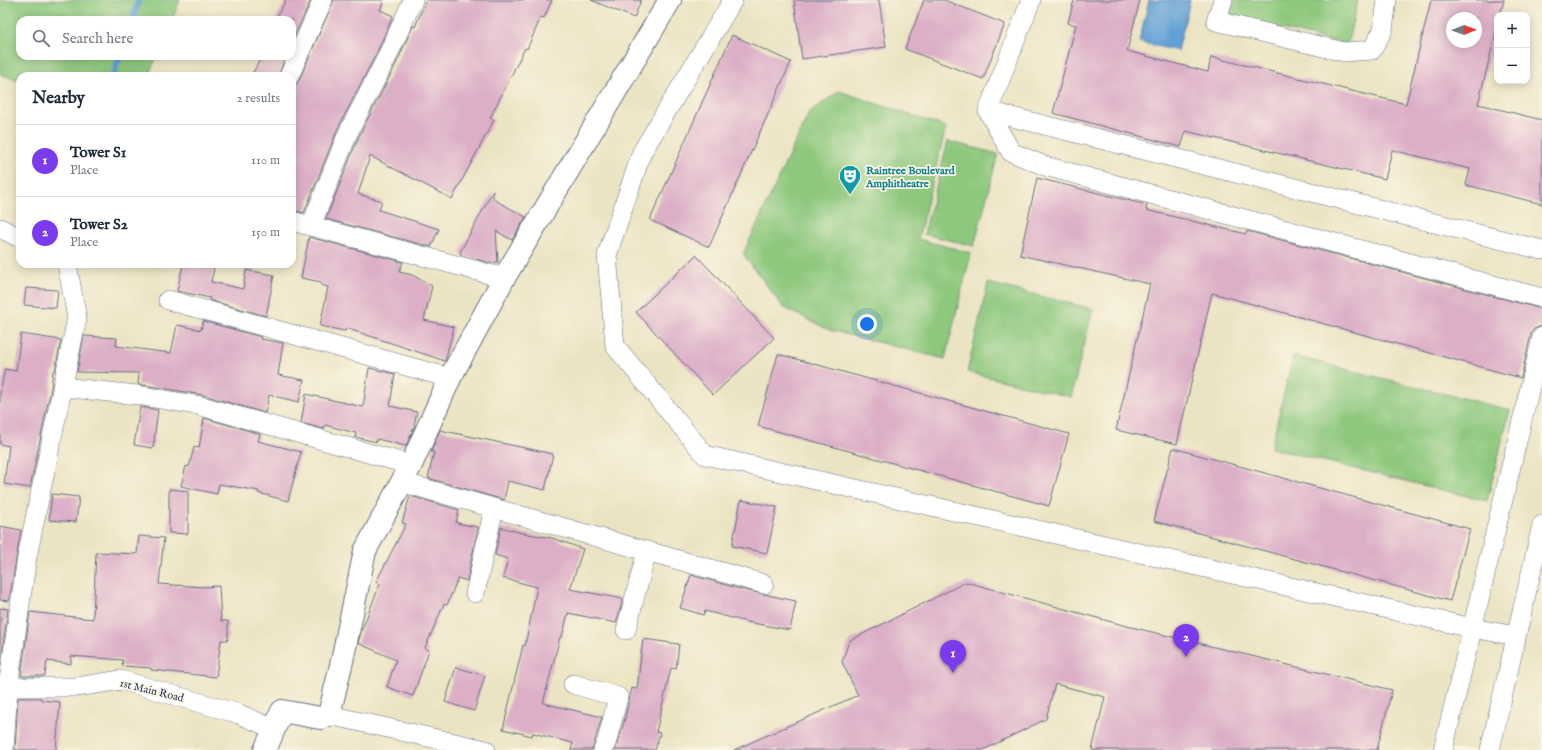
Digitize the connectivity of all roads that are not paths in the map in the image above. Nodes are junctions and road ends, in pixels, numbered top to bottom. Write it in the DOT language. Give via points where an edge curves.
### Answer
graph roads {
  1 [pos="323,0"];
  2 [pos="413,0"];
  3 [pos="670,0"];
  4 [pos="734,0"];
  5 [pos="1032,0"];
  6 [pos="1223,0"];
  7 [pos="1387,0"];
  8 [pos="291,72"];
  9 [pos="988,111"];
  10 [pos="296,222"];
  11 [pos="311,226"];
  12 [pos="0,228"];
  13 [pos="16,236"];
  14 [pos="1542,250"];
  15 [pos="68,268"];
  16 [pos="504,278"];
  17 [pos="1542,298"];
  18 [pos="168,300"];
  19 [pos="1542,337"];
  20 [pos="450,378"];
  21 [pos="62,387"];
  22 [pos="406,474"];
  23 [pos="494,508"];
  24 [pos="1542,525"];
  25 [pos="647,551"];
  26 [pos="764,584"];
  27 [pos="475,592"];
  28 [pos="1472,628"];
  29 [pos="626,630"];
  30 [pos="1516,636"];
  31 [pos="573,684"];
  32 [pos="4,687"];
  33 [pos="328,716"];
  34 [pos="274,729"];
  35 [pos="456,747"];
  36 [pos="4,750"];
  37 [pos="265,750"];
  38 [pos="486,750"];
  39 [pos="603,750"];
  40 [pos="1443,750"];
  41 [pos="1490,750"];
  1 -- 8 [label="street"];
  2 -- 11 [label="street" via="348,134"];
  3 -- 16 [label="street"];
  4 -- 28 [label="street" via="642,152 607,255 615,346 704,455"];
  5 -- 9 [label="street"];
  6 -- 7 [label="street" via="1216,21 1344,52 1372,50 1383,30"];
  9 -- 14 [label="street"];
  9 -- 17 [label="street" via="1011,152 1045,166"];
  10 -- 11 [label="street"];
  11 -- 16 [label="street"];
  12 -- 13 [label="street"];
  15 -- 21 [label="street" via="77,318"];
  16 -- 20 [label="street"];
  18 -- 20 [label="street"];
  19 -- 28 [label="street"];
  20 -- 22 [label="street"];
  21 -- 22 [label="street" via="138,395 201,406"];
  21 -- 32 [label="street" via="27,557"];
  22 -- 23 [label="street"];
  22 -- 33 [label="street" via="365,551"];
  23 -- 25 [label="street"];
  23 -- 27 [label="street"];
  24 -- 30 [label="street"];
  25 -- 26 [label="street"];
  25 -- 29 [label="street"];
  28 -- 30 [label="street"];
  28 -- 40 [label="street"];
  30 -- 41 [label="street"];
  31 -- 39 [label="street" via="618,696"];
  32 -- 34 [label="street, 1st Main Road" via="77,687 121,680 239,714"];
  32 -- 36 [label="street"];
  33 -- 34 [label="street" via="320,718 282,711"];
  33 -- 35 [label="street"];
  34 -- 37 [label="street"];
  35 -- 38 [label="street"];
}
